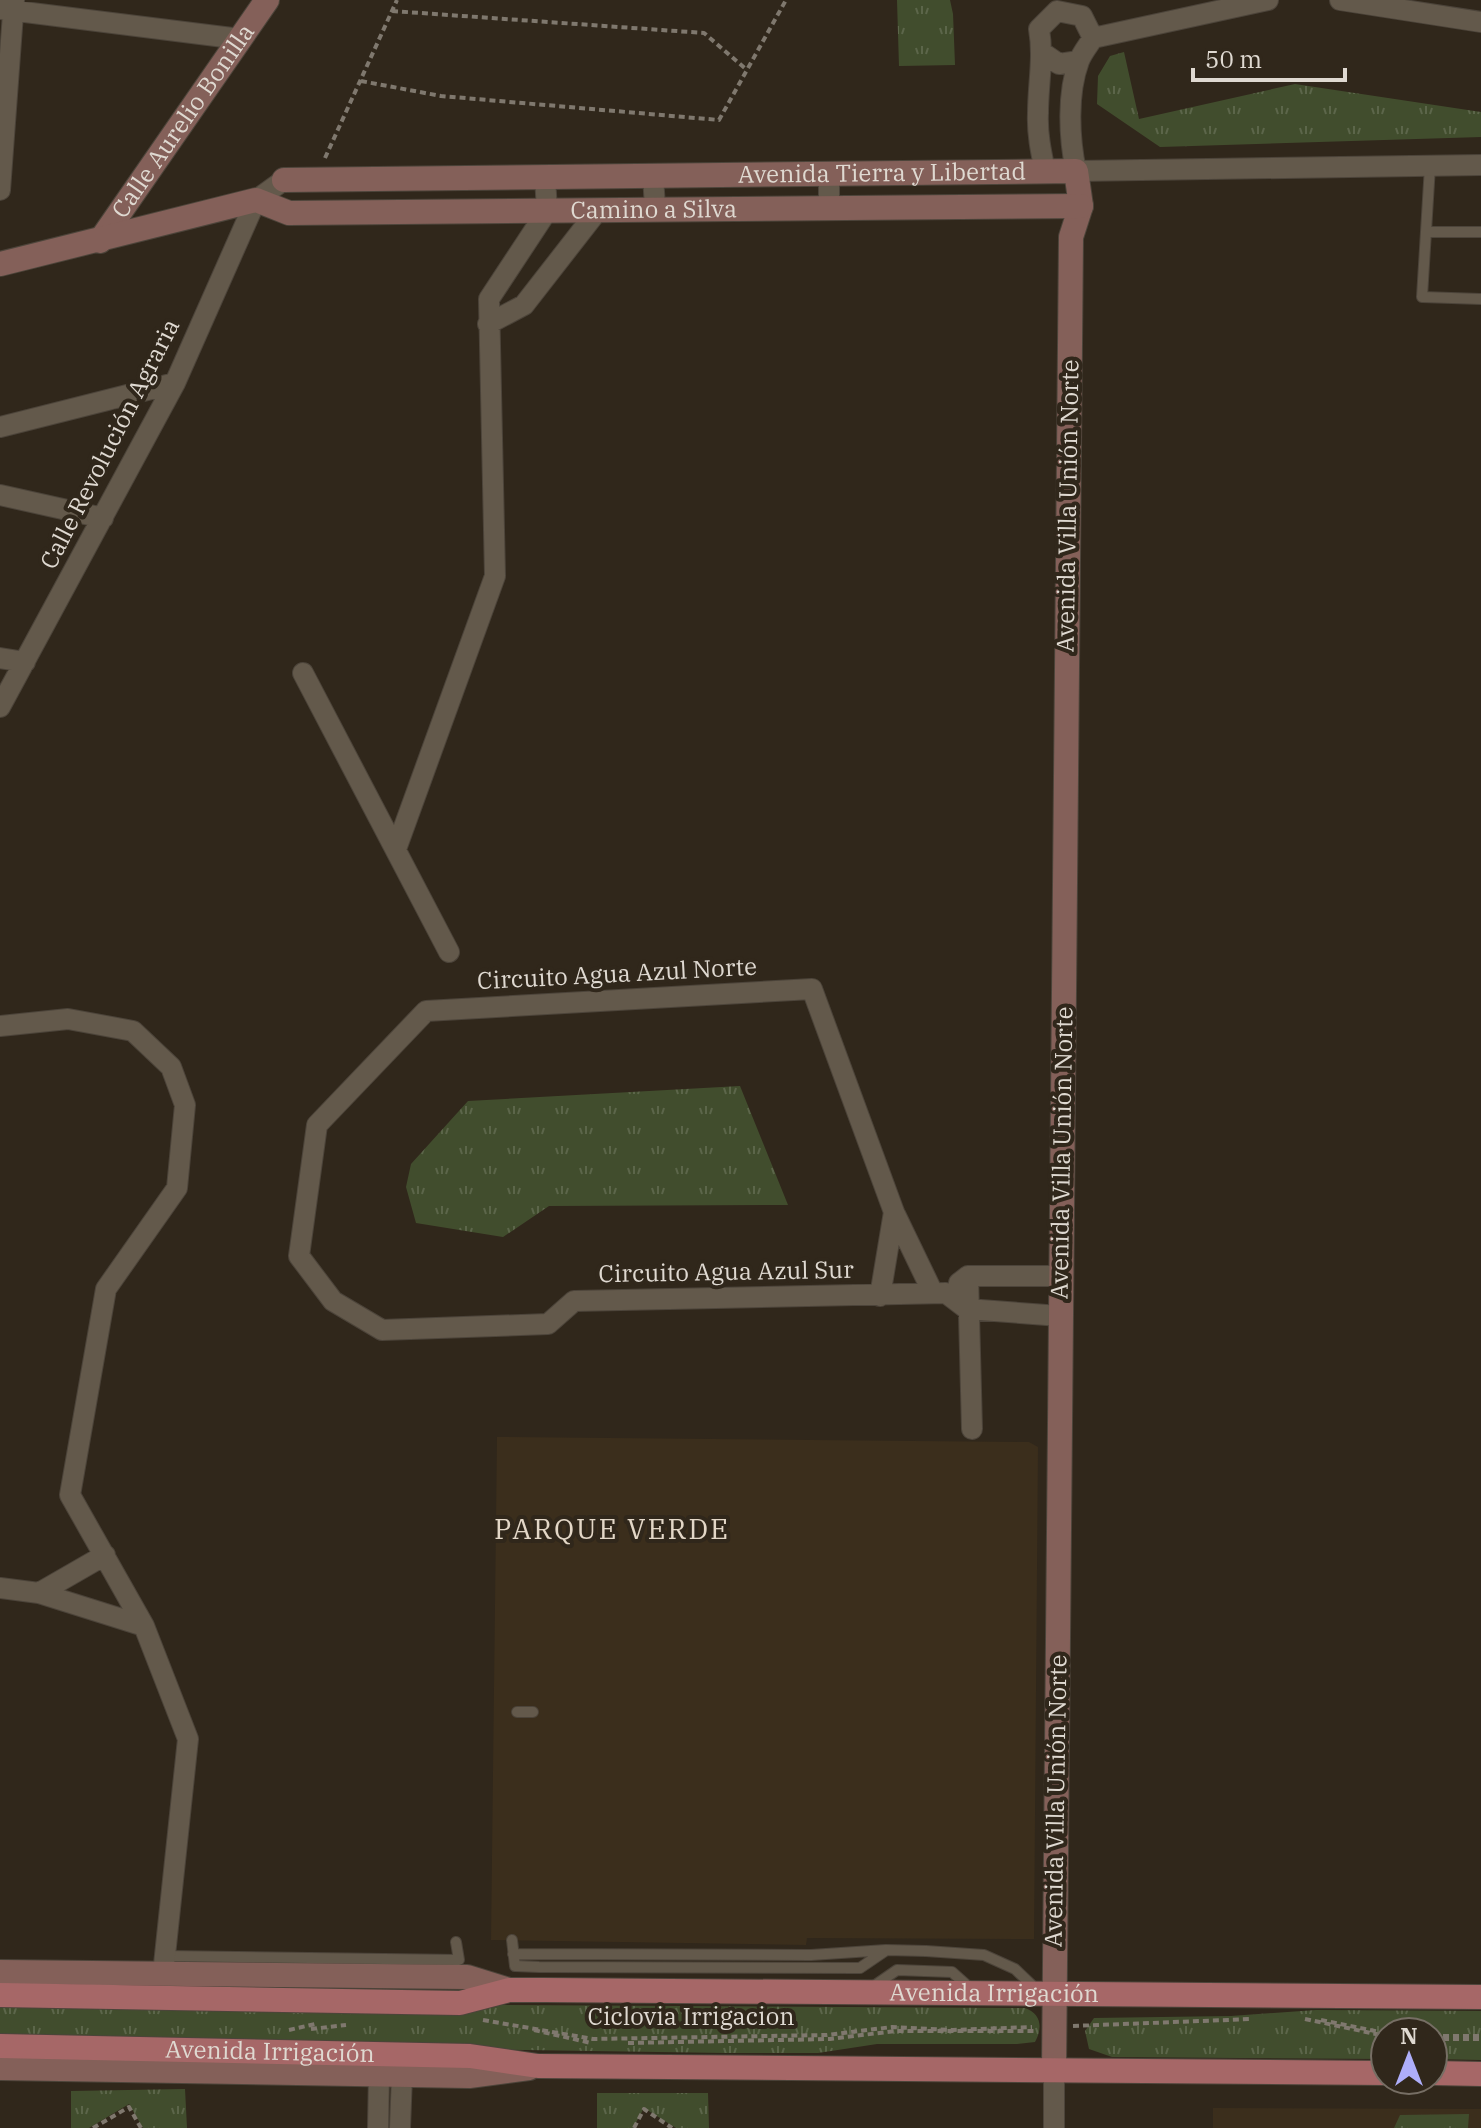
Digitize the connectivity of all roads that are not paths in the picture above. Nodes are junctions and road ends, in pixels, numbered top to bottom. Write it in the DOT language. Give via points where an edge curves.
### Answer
graph roads {
  1 [pos="267,0"];
  2 [pos="1268,0"];
  3 [pos="1340,0"];
  4 [pos="1055,6"];
  5 [pos="9,7"];
  6 [pos="1481,22"];
  7 [pos="1093,38"];
  8 [pos="240,39"];
  9 [pos="1043,53"];
  10 [pos="1079,61"];
  11 [pos="1481,165"];
  12 [pos="1430,166"];
  13 [pos="1045,171"];
  14 [pos="1076,171"];
  15 [pos="829,173"];
  16 [pos="653,175"];
  17 [pos="545,177"];
  18 [pos="284,180"];
  19 [pos="0,190"];
  20 [pos="256,200"];
  21 [pos="1081,206"];
  22 [pos="829,207"];
  23 [pos="655,208"];
  24 [pos="1052,208"];
  25 [pos="598,210"];
  26 [pos="547,211"];
  27 [pos="1426,232"];
  28 [pos="1481,232"];
  29 [pos="1071,237"];
  30 [pos="100,241"];
  31 [pos="0,264"];
  32 [pos="1481,299"];
  33 [pos="488,324"];
  34 [pos="175,383"];
  35 [pos="0,427"];
  36 [pos="0,495"];
  37 [pos="103,518"];
  38 [pos="0,658"];
  39 [pos="25,662"];
  40 [pos="303,673"];
  41 [pos="0,707"];
  42 [pos="396,849"];
  43 [pos="449,952"];
  44 [pos="0,1026"];
  45 [pos="894,1212"];
  46 [pos="968,1276"];
  47 [pos="1060,1276"];
  48 [pos="940,1293"];
  49 [pos="880,1296"];
  50 [pos="333,1301"];
  51 [pos="967,1309"];
  52 [pos="1060,1316"];
  53 [pos="972,1429"];
  54 [pos="105,1555"];
  55 [pos="0,1588"];
  56 [pos="39,1593"];
  57 [pos="144,1626"];
  58 [pos="517,1712"];
  59 [pos="533,1712"];
  60 [pos="512,1940"];
  61 [pos="528,1941"];
  62 [pos="456,1942"];
  63 [pos="886,1950"];
  64 [pos="533,1953"];
  65 [pos="513,1954"];
  66 [pos="164,1965"];
  67 [pos="539,1967"];
  68 [pos="0,1972"];
  69 [pos="509,1990"];
  70 [pos="1047,1993"];
  71 [pos="0,1995"];
  72 [pos="1481,1997"];
  73 [pos="0,2046"];
  74 [pos="538,2066"];
  75 [pos="0,2068"];
  76 [pos="1054,2070"];
  77 [pos="1369,2073"];
  78 [pos="1449,2073"];
  79 [pos="1481,2074"];
  80 [pos="391,2075"];
  81 [pos="378,2128"];
  82 [pos="400,2128"];
  83 [pos="1054,2128"];
  1 -- 8 [label="street, Calle Aurelio Bonilla"];
  2 -- 7 [label="street"];
  3 -- 6 [label="street"];
  4 -- 7 [label="street" via="1082,16"];
  4 -- 9 [label="street" via="1039,29"];
  5 -- 8 [label="street"];
  5 -- 19 [label="street"];
  7 -- 10 [label="street"];
  8 -- 30 [label="street, Calle Aurelio Bonilla"];
  9 -- 10 [label="street" via="1059,64"];
  9 -- 13 [label="street" via="1037,112"];
  10 -- 14 [label="street" via="1070,145"];
  11 -- 12 [label="street, Avenida Tierra y Libertad"];
  12 -- 14 [label="street, Avenida Tierra y Libertad"];
  12 -- 27 [label="lane"];
  13 -- 14 [label="street, Avenida Tierra y Libertad"];
  13 -- 15 [label="street, Avenida Tierra y Libertad"];
  13 -- 24 [label="street"];
  14 -- 21 [label="street, Avenida Villa Unión Norte"];
  15 -- 16 [label="street, Avenida Tierra y Libertad"];
  15 -- 22 [label="street"];
  16 -- 17 [label="street, Avenida Tierra y Libertad"];
  16 -- 23 [label="street"];
  17 -- 18 [label="street, Avenida Tierra y Libertad"];
  17 -- 26 [label="street"];
  18 -- 20 [label="street"];
  20 -- 26 [label="street, Camino a Silva" via="289,213"];
  20 -- 30 [label="street"];
  20 -- 34 [label="street, Calle Revolución Agraria"];
  21 -- 24 [label="street, Camino a Silva"];
  21 -- 29 [label="street, Avenida Villa Unión Norte"];
  22 -- 23 [label="street, Camino a Silva"];
  22 -- 24 [label="street, Camino a Silva"];
  23 -- 25 [label="street, Camino a Silva"];
  24 -- 29 [label="street"];
  25 -- 26 [label="street, Camino a Silva"];
  25 -- 33 [label="street" via="524,305"];
  26 -- 33 [label="street" via="489,299"];
  27 -- 28 [label="lane"];
  27 -- 32 [label="lane" via="1422,297"];
  29 -- 47 [label="street, Avenida Villa Unión Norte"];
  30 -- 31 [label="street"];
  33 -- 42 [label="street" via="495,576"];
  34 -- 35 [label="street"];
  34 -- 37 [label="street, Calle Revolución Agraria"];
  36 -- 37 [label="street"];
  37 -- 39 [label="street, Calle Revolución Agraria"];
  38 -- 39 [label="street"];
  39 -- 41 [label="street, Calle Revolución Agraria"];
  40 -- 42 [label="street"];
  42 -- 43 [label="street"];
  44 -- 54 [label="street" via="68,1019 133,1031 171,1067 185,1105 177,1188 106,1289 70,1495"];
  45 -- 48 [label="street"];
  45 -- 49 [label="street"];
  45 -- 50 [label="street, Circuito Agua Azul Norte" via="812,989 426,1011 317,1125 299,1256"];
  46 -- 47 [label="street"];
  46 -- 48 [label="street"];
  46 -- 51 [label="street"];
  47 -- 52 [label="street, Avenida Villa Unión Norte"];
  48 -- 49 [label="street, Circuito Agua Azul Sur"];
  48 -- 51 [label="street"];
  49 -- 50 [label="street, Circuito Agua Azul Sur" via="574,1301 548,1324 382,1330"];
  51 -- 52 [label="street"];
  51 -- 53 [label="street"];
  52 -- 70 [label="street, Avenida Villa Unión Norte"];
  54 -- 56 [label="street"];
  54 -- 57 [label="street"];
  55 -- 56 [label="street"];
  56 -- 57 [label="street"];
  57 -- 66 [label="street" via="188,1739"];
  58 -- 59 [label="lane"];
  60 -- 65 [label="lane"];
  61 -- 64 [label="lane"];
  62 -- 66 [label="lane" via="459,1960"];
  63 -- 64 [label="lane" via="811,1955"];
  63 -- 67 [label="lane" via="860,1968"];
  63 -- 70 [label="lane" via="984,1955 1015,1969"];
  64 -- 65 [label="lane"];
  64 -- 67 [label="lane"];
  65 -- 67 [label="lane" via="515,1966"];
  66 -- 68 [label="street, Avenida Irrigación"];
  66 -- 69 [label="street, Avenida Irrigación" via="467,1977"];
  69 -- 70 [label="main road, Avenida Irrigación"];
  69 -- 71 [label="main road, Avenida Irrigación" via="460,2003"];
  70 -- 72 [label="main road, Avenida Irrigación"];
  70 -- 76 [label="street, Avenida Villa Unión Norte" via="1045,2028"];
  73 -- 74 [label="main road, Avenida Irrigación" via="470,2056"];
  74 -- 76 [label="main road, Avenida Irrigación"];
  74 -- 80 [label="street, Avenida Irrigación" via="469,2076"];
  75 -- 80 [label="street, Avenida Irrigación"];
  76 -- 77 [label="main road, Avenida Irrigación"];
  76 -- 83 [label="street"];
  78 -- 79 [label="main road"];
  80 -- 81 [label="street"];
  80 -- 82 [label="street"];
}
